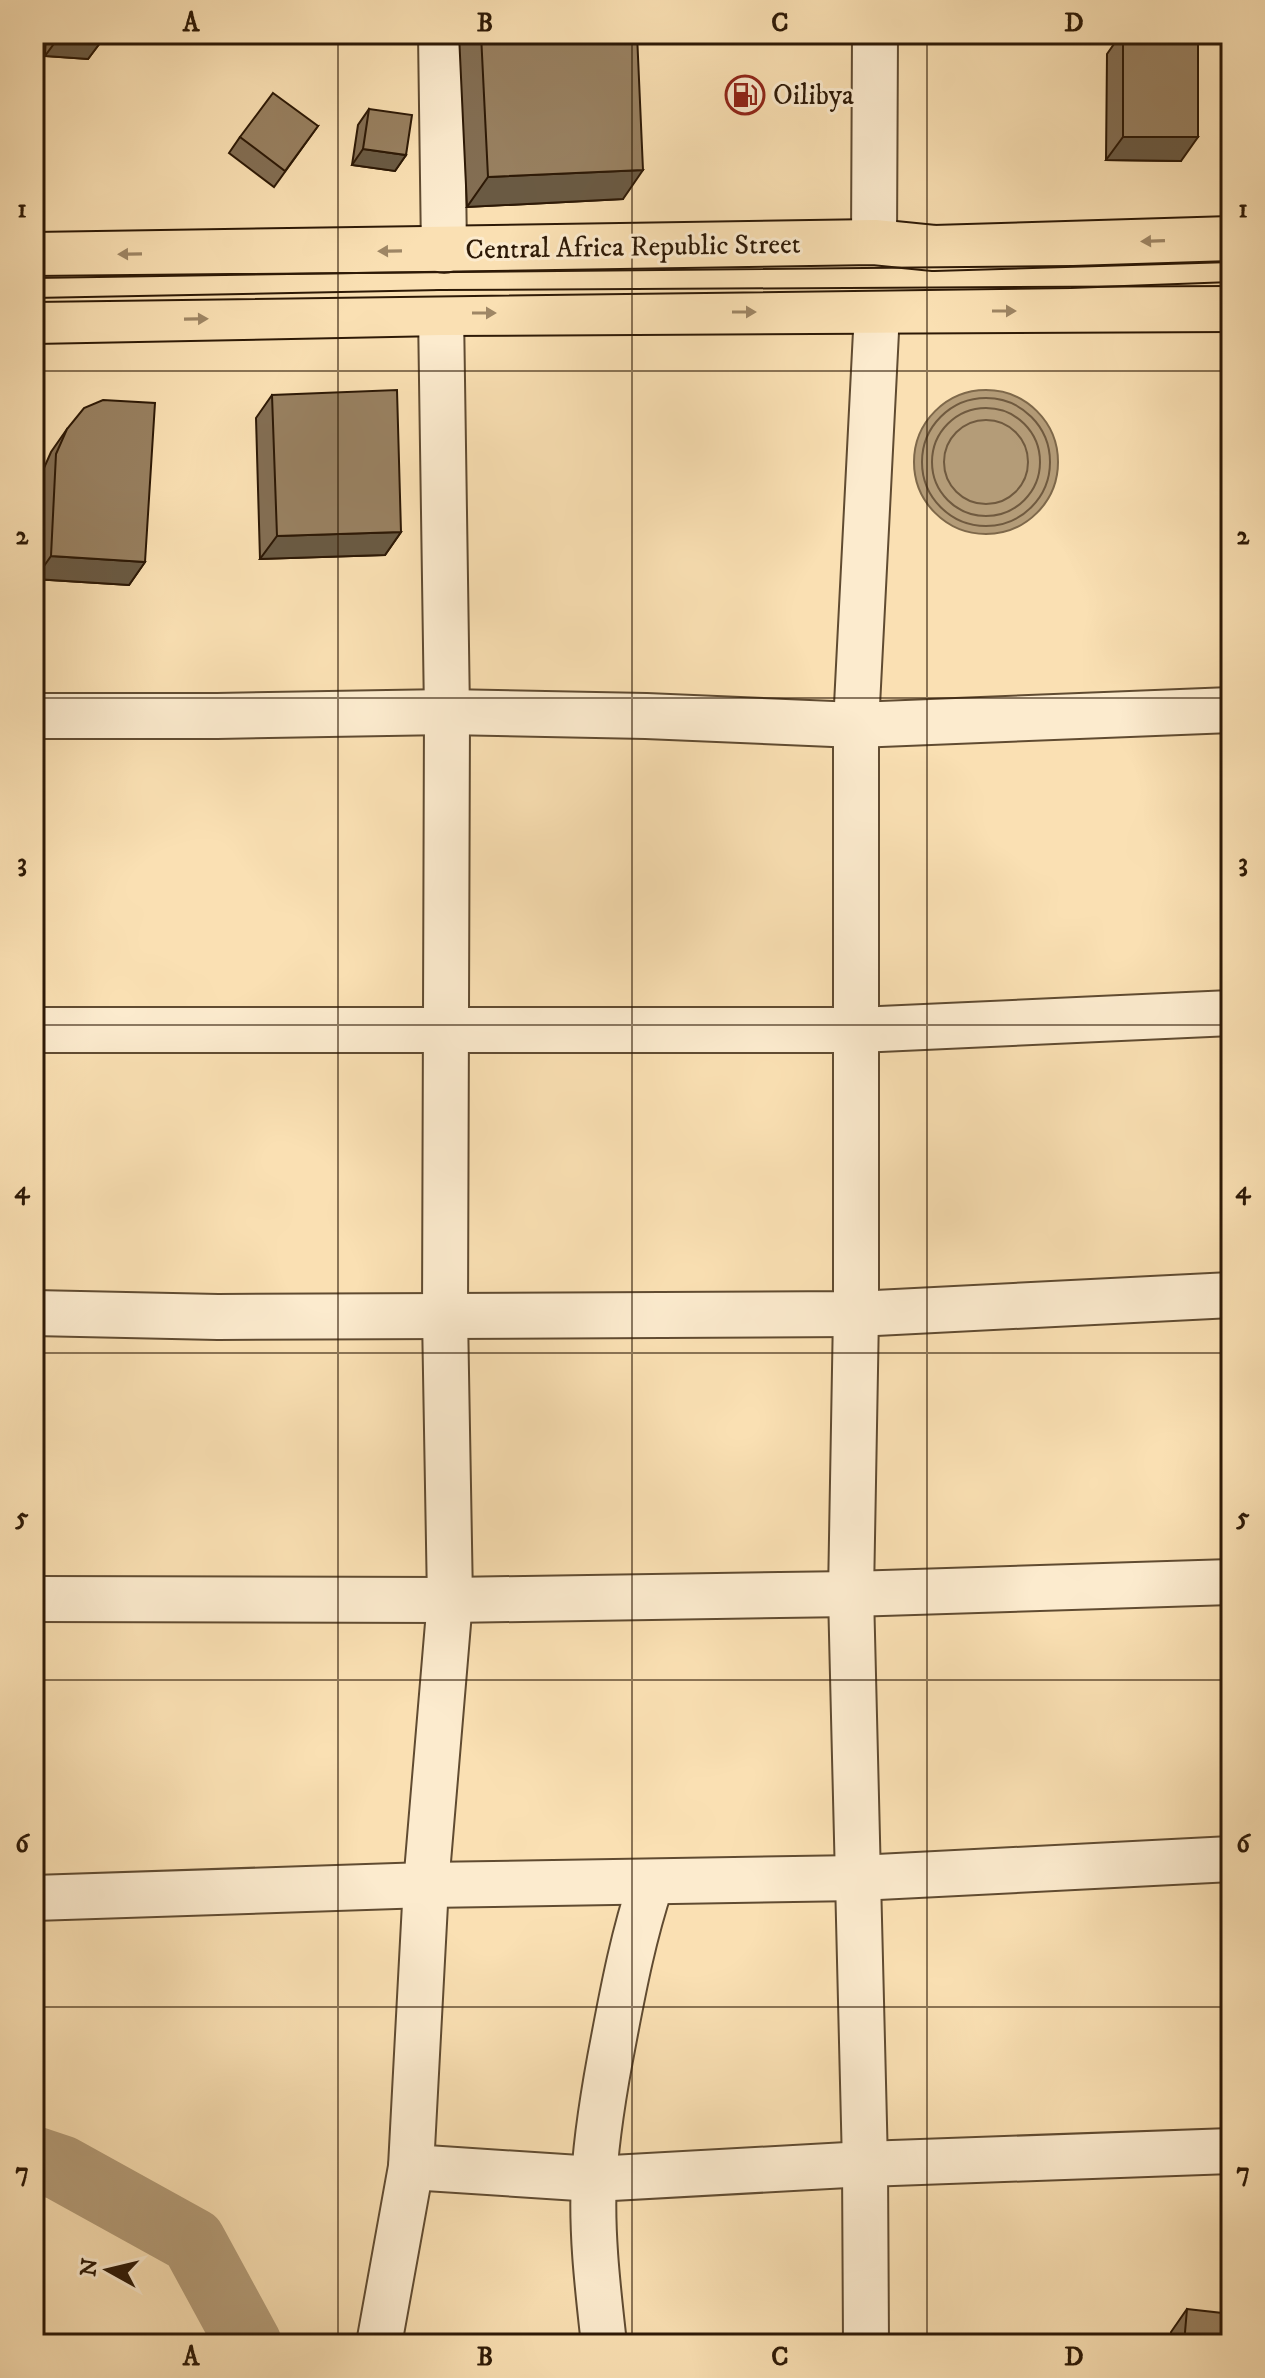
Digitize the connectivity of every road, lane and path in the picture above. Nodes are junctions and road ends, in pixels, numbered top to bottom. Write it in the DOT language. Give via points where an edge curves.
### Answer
graph roads {
  1 [pos="441,34"];
  2 [pos="875,34"];
  3 [pos="1231,239"];
  4 [pos="874,242"];
  5 [pos="444,250"];
  6 [pos="34,255"];
  7 [pos="1231,309"];
  8 [pos="877,312"];
  9 [pos="441,313"];
  10 [pos="34,321"];
  11 [pos="1231,710"];
  12 [pos="447,712"];
  13 [pos="34,716"];
  14 [pos="856,725"];
  15 [pos="1231,1013"];
  16 [pos="34,1030"];
  17 [pos="447,1030"];
  18 [pos="858,1030"];
  19 [pos="1231,1295"];
  20 [pos="34,1313"];
  21 [pos="856,1314"];
  22 [pos="445,1316"];
  23 [pos="1231,1582"];
  24 [pos="851,1594"];
  25 [pos="34,1599"];
  26 [pos="450,1600"];
  27 [pos="1231,1859"];
  28 [pos="858,1878"];
  29 [pos="651,1883"];
  30 [pos="426,1885"];
  31 [pos="34,1898"];
  32 [pos="1231,2151"];
  33 [pos="865,2164"];
  34 [pos="411,2167"];
  35 [pos="594,2179"];
  36 [pos="379,2344"];
  37 [pos="604,2344"];
  38 [pos="866,2344"];
  1 -- 5 [label="street"];
  2 -- 4 [label="street"];
  3 -- 4 [label="main road, Central Africa Republic Street, one-way" via="934,248"];
  4 -- 5 [label="main road, Central Africa Republic Street"];
  5 -- 6 [label="main road, Central Africa Republic Street, one-way"];
  8 -- 7 [label="main road, one-way"];
  9 -- 8 [label="main road, one-way"];
  8 -- 14 [label="street"];
  10 -- 9 [label="main road, one-way"];
  9 -- 12 [label="street"];
  11 -- 14 [label="street"];
  12 -- 13 [label="street"];
  12 -- 14 [label="street"];
  12 -- 17 [label="street"];
  14 -- 18 [label="street"];
  15 -- 18 [label="street"];
  16 -- 17 [label="street"];
  17 -- 18 [label="street"];
  17 -- 22 [label="street"];
  18 -- 21 [label="street"];
  19 -- 21 [label="street"];
  20 -- 22 [label="street"];
  21 -- 22 [label="street"];
  21 -- 24 [label="street"];
  22 -- 26 [label="street"];
  23 -- 24 [label="street"];
  24 -- 26 [label="street"];
  24 -- 28 [label="street"];
  25 -- 26 [label="street"];
  26 -- 30 [label="street"];
  27 -- 28 [label="street"];
  28 -- 29 [label="street"];
  28 -- 33 [label="street"];
  29 -- 30 [label="street"];
  29 -- 35 [label="street" via="624,1982"];
  30 -- 31 [label="street"];
  30 -- 34 [label="street"];
  32 -- 33 [label="street"];
  33 -- 35 [label="street"];
  33 -- 38 [label="street"];
  34 -- 35 [label="street"];
  34 -- 36 [label="street"];
  35 -- 37 [label="street"];
}
